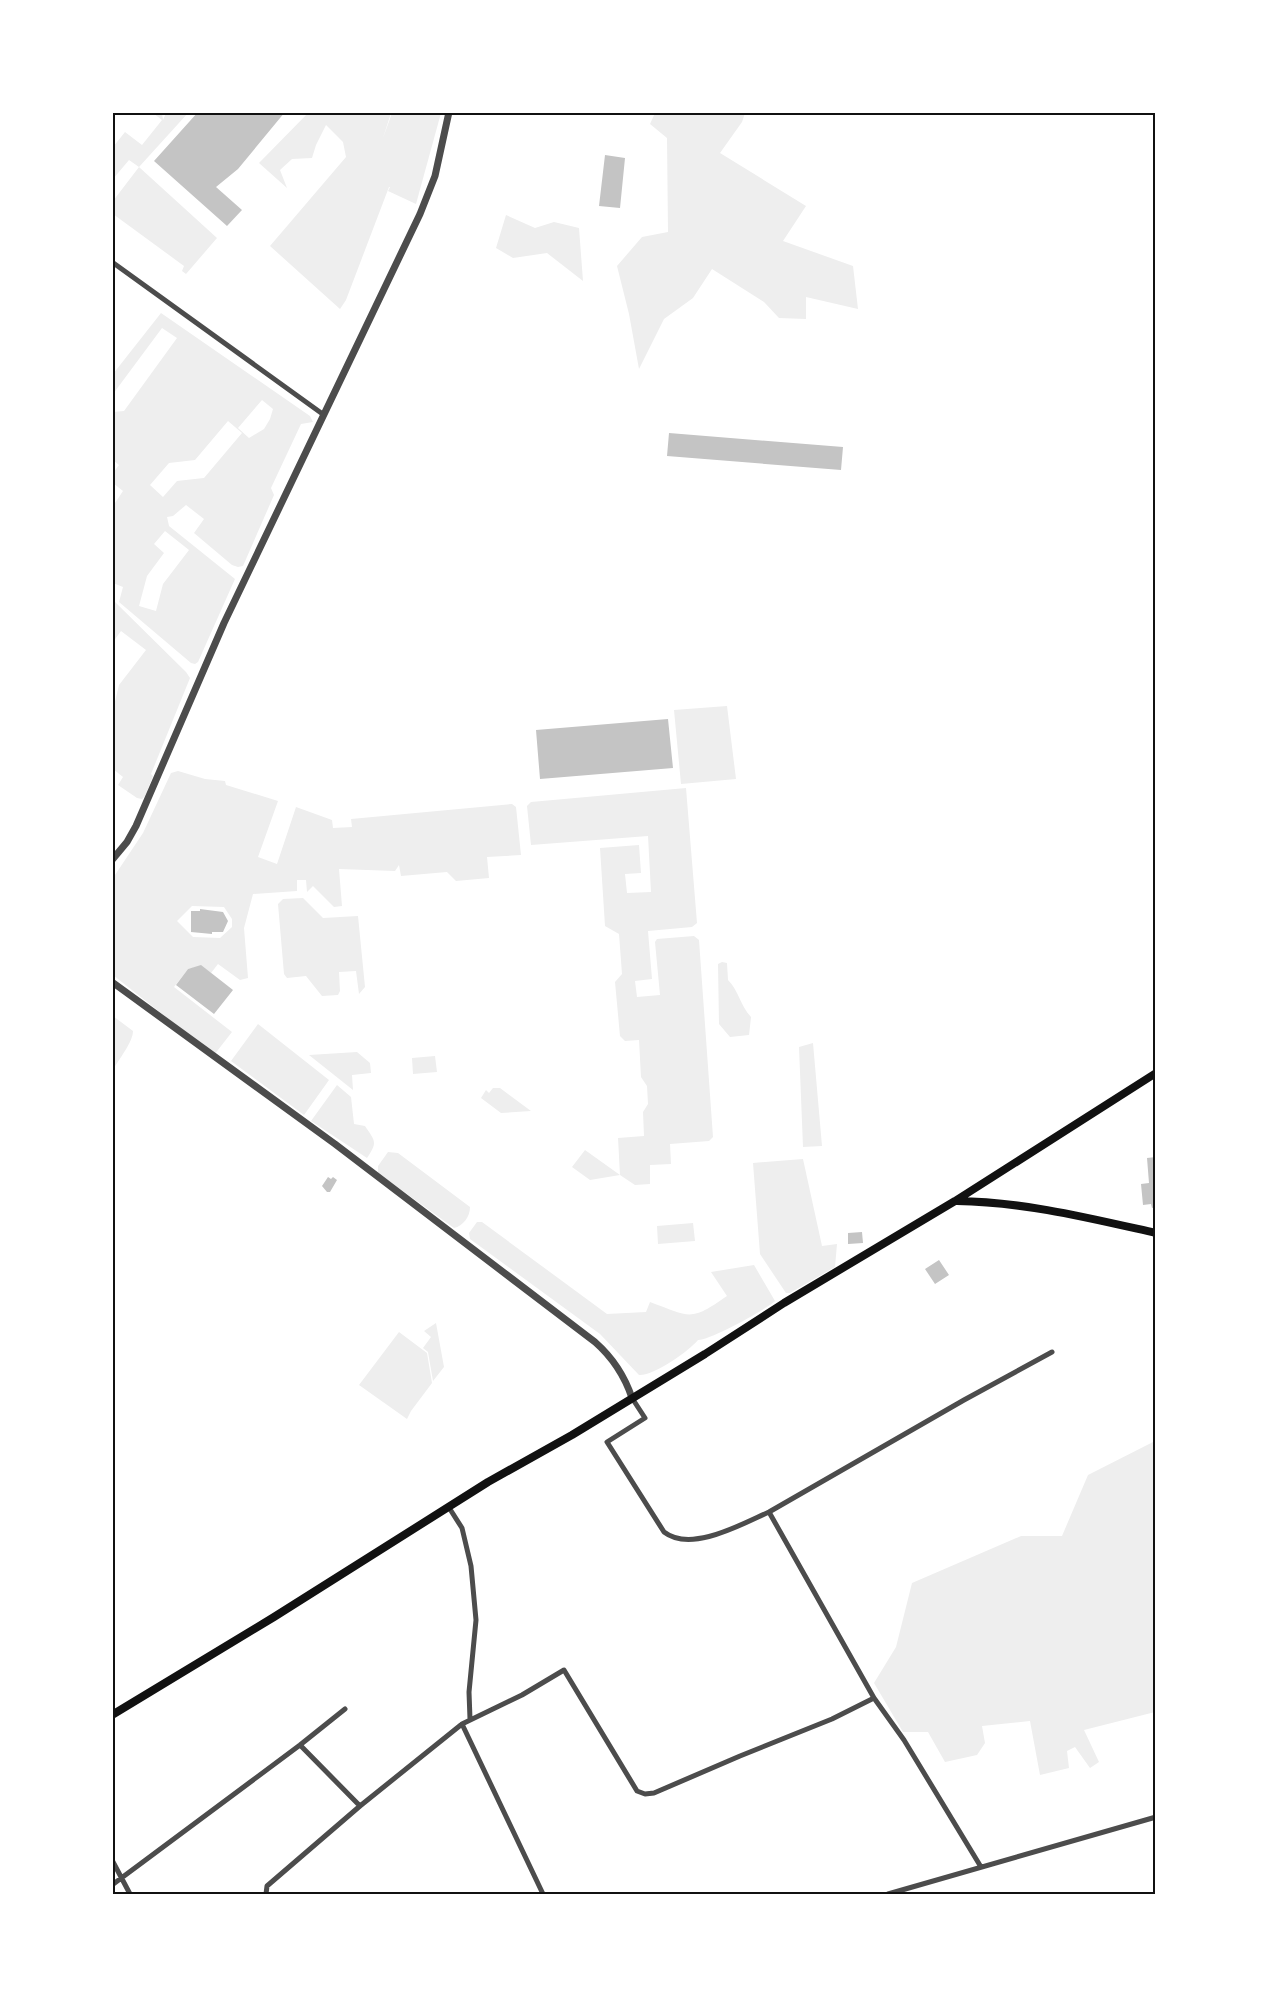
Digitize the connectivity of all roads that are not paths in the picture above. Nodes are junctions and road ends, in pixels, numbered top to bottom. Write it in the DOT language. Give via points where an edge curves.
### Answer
graph roads {
  1 [pos="449,112"];
  2 [pos="112,262"];
  3 [pos="324,415"];
  4 [pos="112,861"];
  5 [pos="112,982"];
  6 [pos="1155,1073"];
  7 [pos="955,1201"];
  8 [pos="1155,1233"];
  9 [pos="1052,1352"];
  10 [pos="632,1398"];
  11 [pos="448,1506"];
  12 [pos="769,1512"];
  13 [pos="874,1698"];
  14 [pos="345,1709"];
  15 [pos="112,1715"];
  16 [pos="470,1719"];
  17 [pos="462,1724"];
  18 [pos="300,1745"];
  19 [pos="360,1806"];
  20 [pos="1155,1817"];
  21 [pos="112,1860"];
  22 [pos="981,1867"];
  23 [pos="122,1879"];
  24 [pos="112,1886"];
  25 [pos="130,1894"];
  26 [pos="266,1894"];
  27 [pos="543,1894"];
  28 [pos="888,1894"];
  1 -- 3 [label="street" via="429,193"];
  2 -- 3 [label="street"];
  3 -- 4 [label="street" via="224,623 136,826"];
  5 -- 10 [label="street" via="335,1144 595,1342 623,1376"];
  6 -- 7 [label="main road"];
  7 -- 8 [label="main road" via="1046,1209"];
  7 -- 10 [label="main road"];
  9 -- 12 [label="street"];
  10 -- 11 [label="main road"];
  10 -- 12 [label="street" via="645,1418 607,1442 664,1532 671,1537 704,1538"];
  11 -- 15 [label="main road"];
  11 -- 16 [label="street" via="462,1528 471,1566 476,1620"];
  12 -- 13 [label="street"];
  13 -- 16 [label="street" via="832,1719 645,1794 637,1791 564,1670"];
  13 -- 22 [label="street"];
  14 -- 18 [label="street"];
  16 -- 17 [label="street"];
  17 -- 19 [label="street"];
  17 -- 27 [label="street"];
  18 -- 19 [label="street"];
  18 -- 23 [label="street"];
  19 -- 26 [label="street" via="267,1886"];
  20 -- 22 [label="street"];
  21 -- 23 [label="street"];
  22 -- 28 [label="street"];
  23 -- 24 [label="street"];
  23 -- 25 [label="street"];
}
